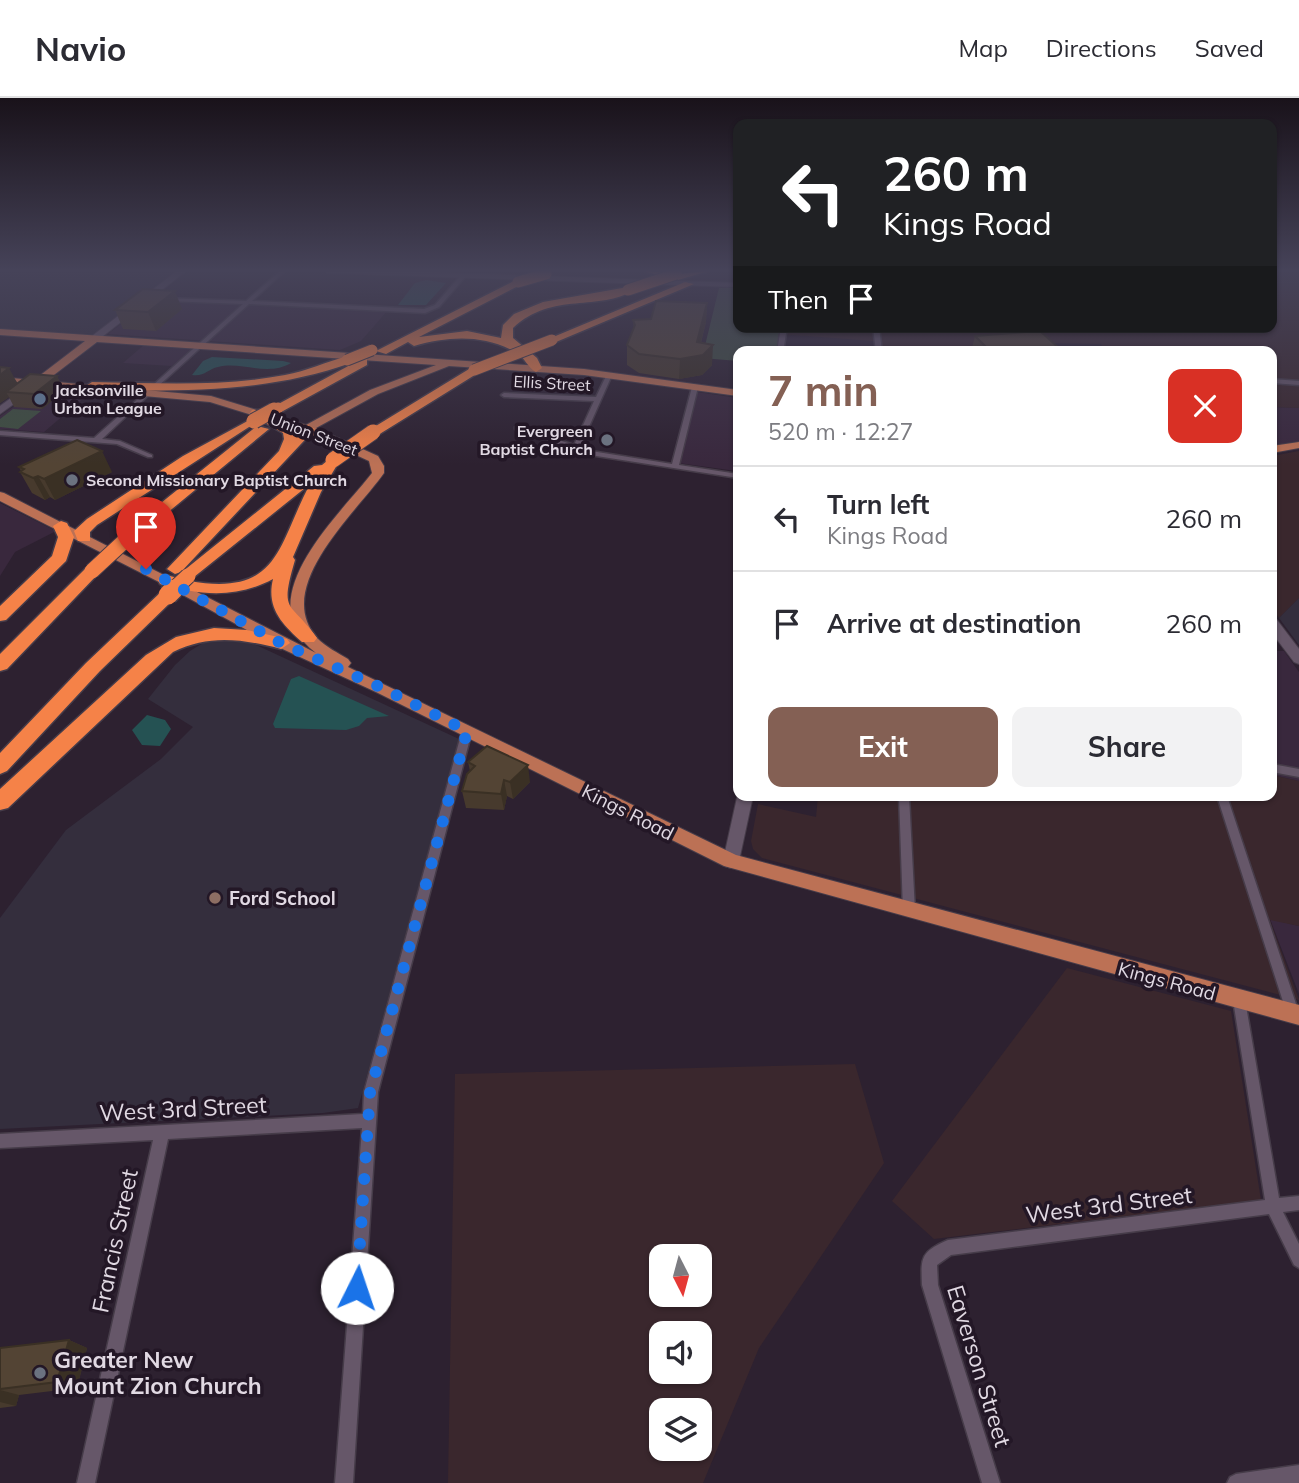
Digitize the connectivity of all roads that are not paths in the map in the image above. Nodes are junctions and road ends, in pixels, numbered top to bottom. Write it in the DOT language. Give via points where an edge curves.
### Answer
graph roads {
  1 [pos="58,336"];
  2 [pos="98,336"];
  3 [pos="212,336"];
  4 [pos="409,336"];
  5 [pos="447,336"];
  6 [pos="475,336"];
  7 [pos="507,336"];
  8 [pos="549,336"];
  9 [pos="95,338"];
  10 [pos="202,345"];
  11 [pos="519,351"];
  12 [pos="375,355"];
  13 [pos="536,368"];
  14 [pos="470,370"];
  15 [pos="609,375"];
  16 [pos="0,380"];
  17 [pos="1277,381"];
  18 [pos="38,382"];
  19 [pos="1299,383"];
  20 [pos="92,386"];
  21 [pos="695,387"];
  22 [pos="152,389"];
  23 [pos="733,392"];
  24 [pos="504,395"];
  25 [pos="599,399"];
  26 [pos="283,409"];
  27 [pos="0,411"];
  28 [pos="259,420"];
  29 [pos="517,428"];
  30 [pos="309,429"];
  31 [pos="0,433"];
  32 [pos="96,440"];
  33 [pos="1299,445"];
  34 [pos="577,447"];
  35 [pos="1277,449"];
  36 [pos="285,450"];
  37 [pos="150,456"];
  38 [pos="332,460"];
  39 [pos="675,466"];
  40 [pos="733,475"];
  41 [pos="0,496"];
  42 [pos="61,526"];
  43 [pos="85,538"];
  44 [pos="291,547"];
  45 [pos="171,582"];
  46 [pos="0,615"];
  47 [pos="1277,630"];
  48 [pos="308,638"];
  49 [pos="281,643"];
  50 [pos="1299,659"];
  51 [pos="0,665"];
  52 [pos="382,688"];
  53 [pos="467,731"];
  54 [pos="0,766"];
  55 [pos="1277,769"];
  56 [pos="1299,774"];
  57 [pos="744,801"];
  58 [pos="904,801"];
  59 [pos="1224,801"];
  60 [pos="0,802"];
  61 [pos="731,862"];
  62 [pos="909,911"];
  63 [pos="1239,1000"];
  64 [pos="1296,1015"];
  65 [pos="367,1121"];
  66 [pos="162,1132"];
  67 [pos="0,1141"];
  68 [pos="1299,1203"];
  69 [pos="1273,1207"];
  70 [pos="1299,1260"];
  71 [pos="929,1261"];
  72 [pos="1299,1474"];
  73 [pos="86,1483"];
  74 [pos="344,1483"];
  75 [pos="991,1483"];
  76 [pos="1236,1483"];
  1 -- 9 [label="main road"];
  2 -- 9 [label="street"];
  3 -- 10 [label="street"];
  4 -- 12 [label="highway, bridge"];
  5 -- 12 [label="highway"];
  6 -- 11 [label="highway"];
  7 -- 11 [label="highway"];
  8 -- 14 [label="highway, bridge"];
  9 -- 10 [label="main road"];
  9 -- 18 [label="main road"];
  10 -- 14 [label="main road"];
  10 -- 22 [label="street"];
  11 -- 13 [label="highway"];
  12 -- 22 [label="highway, bridge" via="260,383"];
  12 -- 26 [label="highway"];
  12 -- 26 [label="highway"];
  13 -- 14 [label="main road"];
  13 -- 15 [label="main road"];
  14 -- 30 [label="main road" via="449,365 420,373"];
  14 -- 38 [label="highway, bridge"];
  15 -- 21 [label="main road"];
  15 -- 25 [label="street"];
  16 -- 18 [label="main road"];
  17 -- 19 [label="street"];
  18 -- 20 [label="main road"];
  18 -- 27 [label="street"];
  20 -- 22 [label="highway"];
  21 -- 23 [label="main road"];
  21 -- 39 [label="street"];
  22 -- 28 [label="main road, Union Street" via="211,399"];
  22 -- 32 [label="street"];
  24 -- 25 [label="street, Ellis Street"];
  25 -- 34 [label="street"];
  26 -- 28 [label="highway"];
  28 -- 30 [label="main road, Union Street"];
  28 -- 36 [label="highway" via="289,431 291,439"];
  28 -- 43 [label="highway" via="177,465 92,522 82,531"];
  28 -- 51 [label="highway, bridge" via="92,571"];
  29 -- 34 [label="street"];
  30 -- 36 [label="highway"];
  30 -- 48 [label="main road, Union Street" via="368,455 379,469 300,579 296,599"];
  31 -- 32 [label="street"];
  32 -- 37 [label="street" via="118,442"];
  33 -- 35 [label="main road"];
  34 -- 39 [label="street"];
  36 -- 45 [label="highway"];
  38 -- 44 [label="highway" via="312,490"];
  38 -- 45 [label="highway"];
  39 -- 40 [label="street"];
  41 -- 42 [label="main road, Kings Road"];
  42 -- 43 [label="main road, Kings Road"];
  42 -- 46 [label="highway" via="66,537 62,555"];
  43 -- 45 [label="main road, Kings Road"];
  44 -- 45 [label="highway" via="271,573 242,587 202,590"];
  44 -- 48 [label="highway" via="277,601 283,615"];
  45 -- 49 [label="main road, Kings Road"];
  45 -- 54 [label="highway"];
  47 -- 50 [label="street"];
  48 -- 52 [label="main road"];
  49 -- 52 [label="main road, Kings Road"];
  49 -- 60 [label="highway" via="219,632 173,644"];
  52 -- 53 [label="main road, Kings Road"];
  53 -- 61 [label="main road, Kings Road"];
  53 -- 65 [label="street" via="379,1054"];
  55 -- 56 [label="street"];
  57 -- 61 [label="street"];
  58 -- 62 [label="street"];
  59 -- 64 [label="street"];
  61 -- 62 [label="main road, Kings Road"];
  62 -- 63 [label="main road, Kings Road"];
  63 -- 64 [label="main road, Kings Road"];
  63 -- 69 [label="street"];
  65 -- 66 [label="street, West 3rd Street"];
  65 -- 74 [label="street"];
  66 -- 67 [label="street, West 3rd Street"];
  66 -- 73 [label="street, Francis Street"];
  68 -- 69 [label="street, West 3rd Street"];
  69 -- 70 [label="street"];
  69 -- 71 [label="street, West 3rd Street" via="948,1248"];
  71 -- 75 [label="street, Eaverson Street" via="930,1285"];
  72 -- 76 [label="street"];
}
